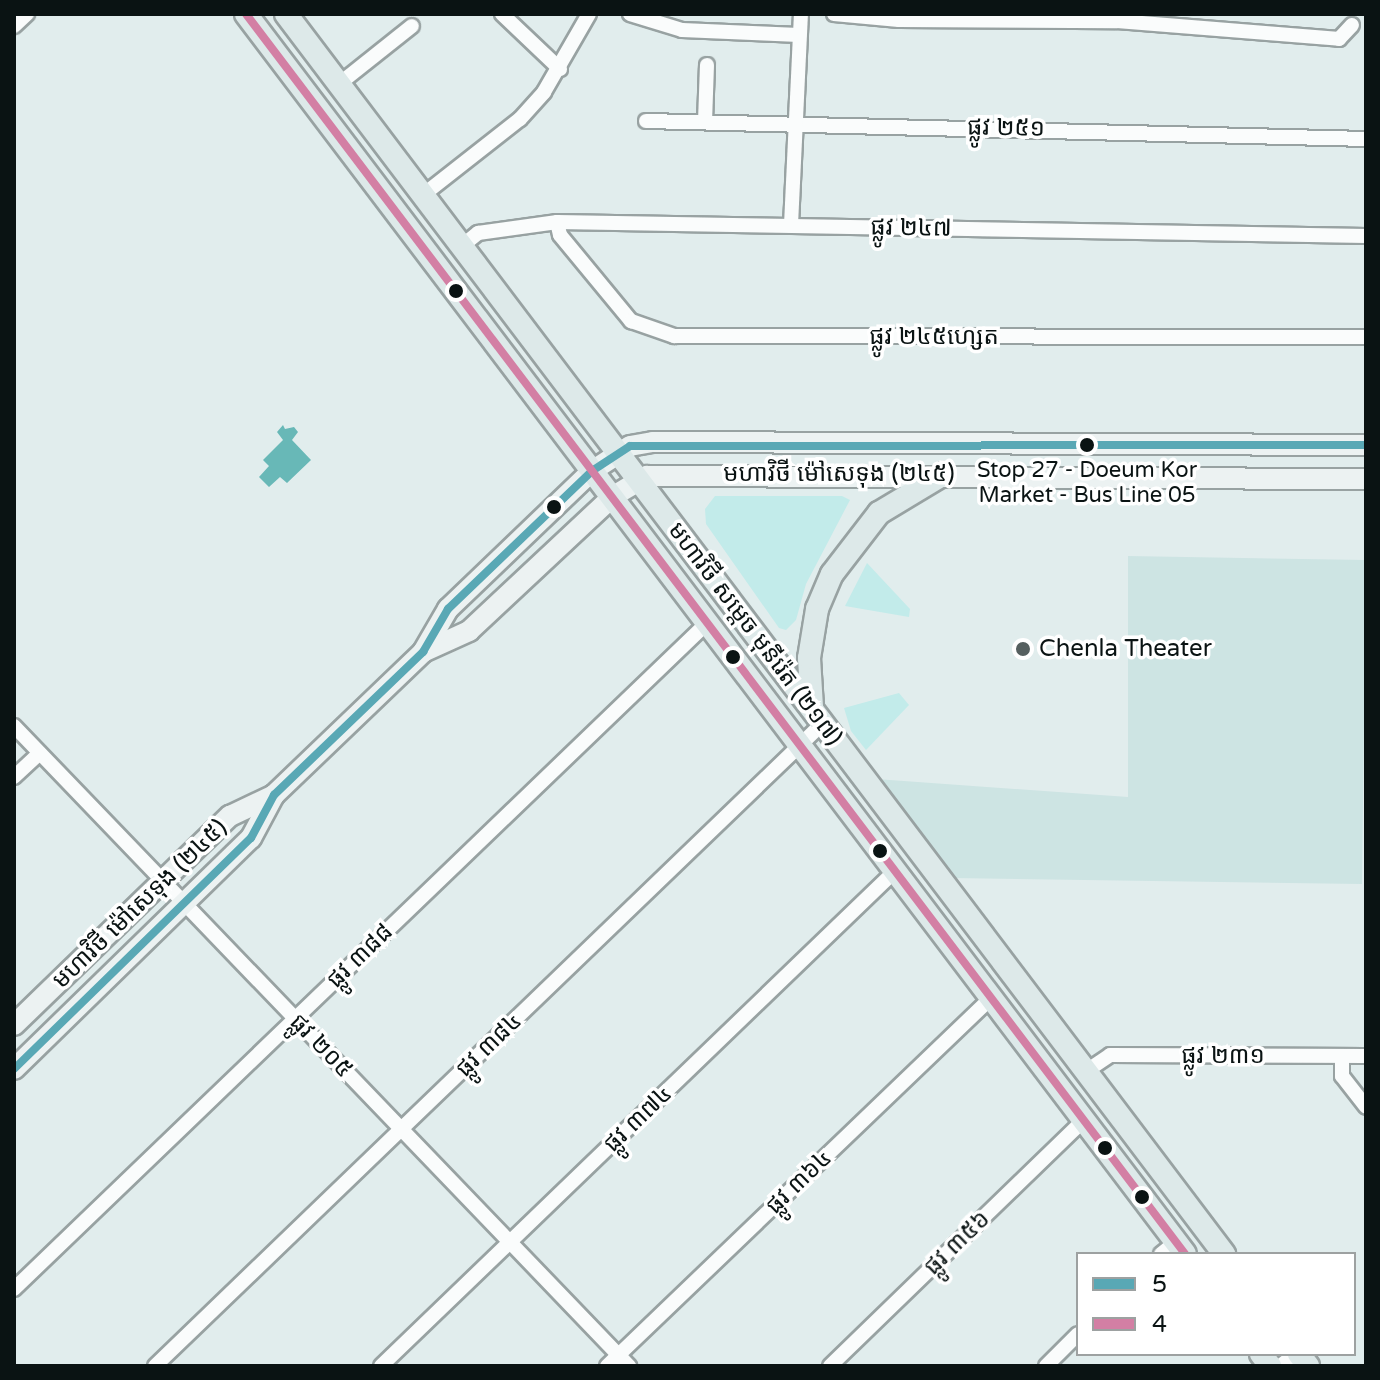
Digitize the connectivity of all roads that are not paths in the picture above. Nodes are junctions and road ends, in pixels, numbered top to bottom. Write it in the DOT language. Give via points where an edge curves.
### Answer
graph roads {
  1 [pos="27,14"];
  2 [pos="246,14"];
  3 [pos="286,14"];
  4 [pos="502,14"];
  5 [pos="589,14"];
  6 [pos="630,14"];
  7 [pos="801,14"];
  8 [pos="834,14"];
  9 [pos="1352,25"];
  10 [pos="14,26"];
  11 [pos="412,26"];
  12 [pos="799,35"];
  13 [pos="707,65"];
  14 [pos="560,69"];
  15 [pos="339,84"];
  16 [pos="646,121"];
  17 [pos="705,122"];
  18 [pos="795,125"];
  19 [pos="1366,139"];
  20 [pos="423,195"];
  21 [pos="557,222"];
  22 [pos="791,225"];
  23 [pos="1366,236"];
  24 [pos="462,246"];
  25 [pos="1366,337"];
  26 [pos="1366,445"];
  27 [pos="618,452"];
  28 [pos="592,471"];
  29 [pos="944,474"];
  30 [pos="638,479"];
  31 [pos="1366,479"];
  32 [pos="612,497"];
  33 [pos="707,623"];
  34 [pos="423,652"];
  35 [pos="817,715"];
  36 [pos="14,726"];
  37 [pos="800,746"];
  38 [pos="40,753"];
  39 [pos="14,777"];
  40 [pos="274,795"];
  41 [pos="895,871"];
  42 [pos="163,881"];
  43 [pos="185,904"];
  44 [pos="991,998"];
  45 [pos="295,1019"];
  46 [pos="14,1025"];
  47 [pos="1342,1056"];
  48 [pos="1366,1056"];
  49 [pos="14,1069"];
  50 [pos="1085,1072"];
  51 [pos="1366,1107"];
  52 [pos="1084,1120"];
  53 [pos="401,1129"];
  54 [pos="510,1242"];
  55 [pos="1174,1250"];
  56 [pos="1222,1252"];
  57 [pos="14,1289"];
  58 [pos="1076,1336"];
  59 [pos="618,1362"];
  60 [pos="155,1366"];
  61 [pos="381,1366"];
  62 [pos="830,1366"];
  63 [pos="1046,1366"];
  1 -- 10 [label="street"];
  2 -- 28 [label="main road, មហាវិថី សម្តេច មុនីរ៉េត (២១៧)"];
  3 -- 15 [label="main road, មហាវិថី សម្តេច មុនីរ៉េត (២១៧)"];
  4 -- 14 [label="street"];
  5 -- 14 [label="street"];
  6 -- 12 [label="street" via="682,30"];
  7 -- 12 [label="street"];
  8 -- 9 [label="street" via="1117,21 1339,39"];
  11 -- 15 [label="street"];
  12 -- 18 [label="street"];
  13 -- 17 [label="street"];
  14 -- 20 [label="street" via="520,119"];
  15 -- 20 [label="main road, មហាវិថី សម្តេច មុនីរ៉េត (២១៧)"];
  16 -- 17 [label="street, ផ្លូវ ២៥១"];
  17 -- 18 [label="street, ផ្លូវ ២៥១"];
  18 -- 19 [label="street, ផ្លូវ ២៥១"];
  18 -- 22 [label="street"];
  20 -- 24 [label="main road, មហាវិថី សម្តេច មុនីរ៉េត (២១៧)"];
  21 -- 22 [label="street, ផ្លូវ ២៤៧"];
  21 -- 24 [label="street, ផ្លូវ ២៤៧" via="478,233"];
  21 -- 25 [label="street, ផ្លូវ ២៤៥ហ្សេត" via="560,235 631,321 674,336"];
  22 -- 23 [label="street, ផ្លូវ ២៤៧"];
  24 -- 27 [label="main road, មហាវិថី សម្តេច មុនីរ៉េត (២១៧)"];
  26 -- 27 [label="main road, មហាវិថី ម៉ៅសេទុង (២៤៥)" via="653,442"];
  27 -- 28 [label="main road, មហាវិថី ម៉ៅសេទុង (២៤៥)"];
  27 -- 30 [label="main road, មហាវិថី សម្តេច មុនីរ៉េត (២១៧)"];
  28 -- 32 [label="main road, មហាវិថី សម្តេច មុនីរ៉េត (២១៧)"];
  28 -- 34 [label="main road, មហាវិថី ម៉ៅសេទុង (២៤៥)" via="448,609"];
  29 -- 30 [label="main road, មហាវិថី ម៉ៅសេទុង (២៤៥)" via="657,474"];
  29 -- 31 [label="main road, មហាវិថី ម៉ៅសេទុង (២៤៥)"];
  29 -- 35 [label="main road" via="879,513 832,574 817,609 809,658"];
  30 -- 32 [label="main road, មហាវិថី ម៉ៅសេទុង (២៤៥)"];
  30 -- 35 [label="main road, មហាវិថី សម្តេច មុនីរ៉េត (២១៧)"];
  32 -- 33 [label="main road, មហាវិថី សម្តេច មុនីរ៉េត (២១៧)"];
  32 -- 34 [label="main road, មហាវិថី ម៉ៅសេទុង (២៤៥)" via="469,631"];
  33 -- 37 [label="main road, មហាវិថី សម្តេច មុនីរ៉េត (២១៧)"];
  33 -- 45 [label="street, ផ្លូវ ៣៨៨"];
  34 -- 40 [label="main road, មហាវិថី ម៉ៅសេទុង (២៤៥)"];
  35 -- 37 [label="street, ផ្លូវ ៣៨៤"];
  35 -- 50 [label="main road, មហាវិថី សម្តេច មុនីរ៉េត (២១៧)"];
  36 -- 38 [label="street, ផ្លូវ ២០៥"];
  37 -- 41 [label="main road, មហាវិថី សម្តេច មុនីរ៉េត (២១៧)"];
  37 -- 53 [label="street, ផ្លូវ ៣៨៤"];
  38 -- 39 [label="street"];
  38 -- 42 [label="street, ផ្លូវ ២០៥"];
  40 -- 42 [label="main road, មហាវិថី ម៉ៅសេទុង (២៤៥)" via="230,816"];
  40 -- 43 [label="main road, មហាវិថី ម៉ៅសេទុង (២៤៥)" via="251,838"];
  41 -- 44 [label="main road, មហាវិថី សម្តេច មុនីរ៉េត (២១៧)"];
  41 -- 54 [label="street, ផ្លូវ ៣៧៤"];
  42 -- 43 [label="street, ផ្លូវ ២០៥"];
  42 -- 46 [label="main road, មហាវិថី ម៉ៅសេទុង (២៤៥)"];
  43 -- 45 [label="street, ផ្លូវ ២០៥"];
  43 -- 49 [label="main road, មហាវិថី ម៉ៅសេទុង (២៤៥)"];
  44 -- 52 [label="main road, មហាវិថី សម្តេច មុនីរ៉េត (២១៧)"];
  44 -- 59 [label="street, ផ្លូវ ៣៦៤"];
  45 -- 53 [label="street, ផ្លូវ ២០៥"];
  45 -- 57 [label="street, ផ្លូវ ៣៨៨"];
  47 -- 48 [label="street, ផ្លូវ ២៣១"];
  47 -- 50 [label="street, ផ្លូវ ២៣១" via="1110,1055"];
  47 -- 51 [label="street" via="1342,1076"];
  50 -- 56 [label="main road, មហាវិថី សម្តេច មុនីរ៉េត (២១៧)"];
  52 -- 55 [label="main road, មហាវិថី សម្តេច មុនីរ៉េត (២១៧)"];
  52 -- 62 [label="street, ផ្លូវ ៣៥៦"];
  53 -- 54 [label="street, ផ្លូវ ២០៥"];
  53 -- 60 [label="street, ផ្លូវ ៣៨៤"];
  54 -- 59 [label="street, ផ្លូវ ២០៥"];
  54 -- 61 [label="street, ផ្លូវ ៣៧៤"];
  58 -- 63 [label="street"];
}
